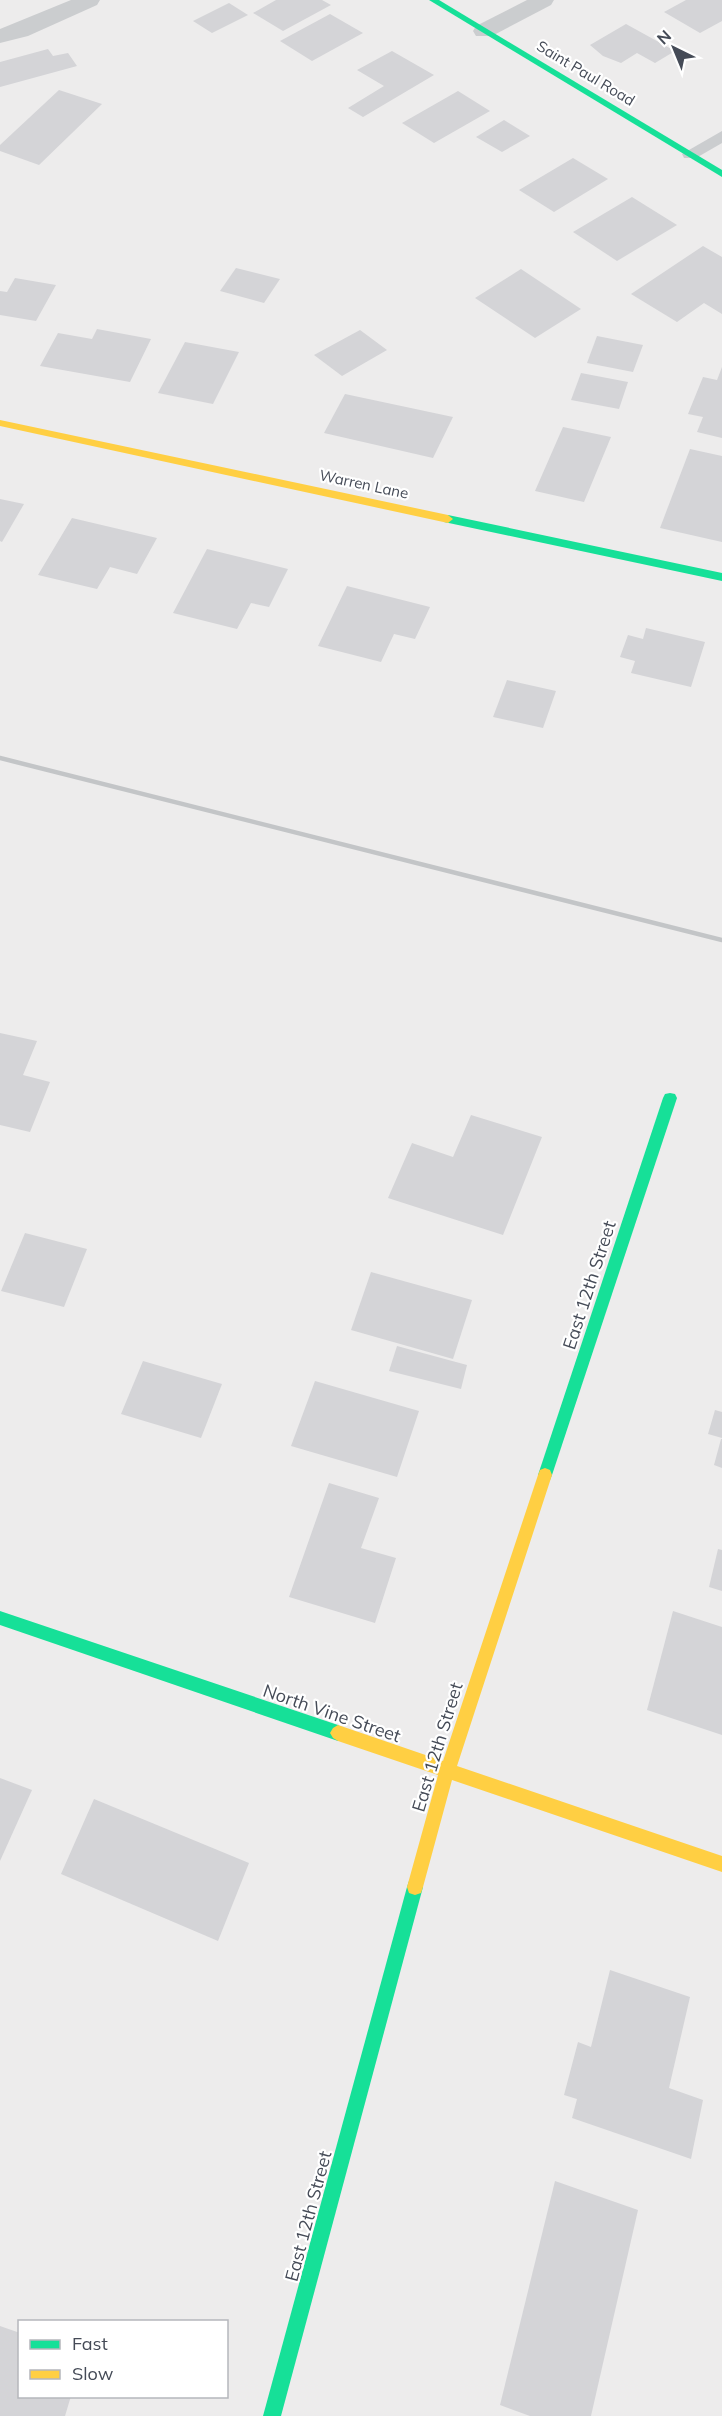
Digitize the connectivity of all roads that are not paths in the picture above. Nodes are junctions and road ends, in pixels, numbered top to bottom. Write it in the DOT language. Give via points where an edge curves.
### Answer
graph roads {
  1 [pos="89,0"];
  2 [pos="433,0"];
  3 [pos="543,0"];
  4 [pos="484,31"];
  5 [pos="0,36"];
  6 [pos="722,136"];
  7 [pos="690,154"];
  8 [pos="722,174"];
  9 [pos="0,423"];
  10 [pos="722,577"];
  11 [pos="669,1098"];
  12 [pos="0,1618"];
  13 [pos="447,1771"];
  14 [pos="722,1863"];
  15 [pos="272,2416"];
  1 -- 5 [label="street" via="20,32"];
  2 -- 4 [label="street, Saint Paul Road"];
  3 -- 4 [label="street"];
  4 -- 7 [label="street, Saint Paul Road"];
  6 -- 7 [label="lane"];
  7 -- 8 [label="street, Saint Paul Road"];
  9 -- 10 [label="street, Warren Lane"];
  11 -- 13 [label="street, East 12th Street"];
  12 -- 13 [label="street, North Vine Street"];
  13 -- 14 [label="street, North Vine Street"];
  13 -- 15 [label="street, East 12th Street"];
}
